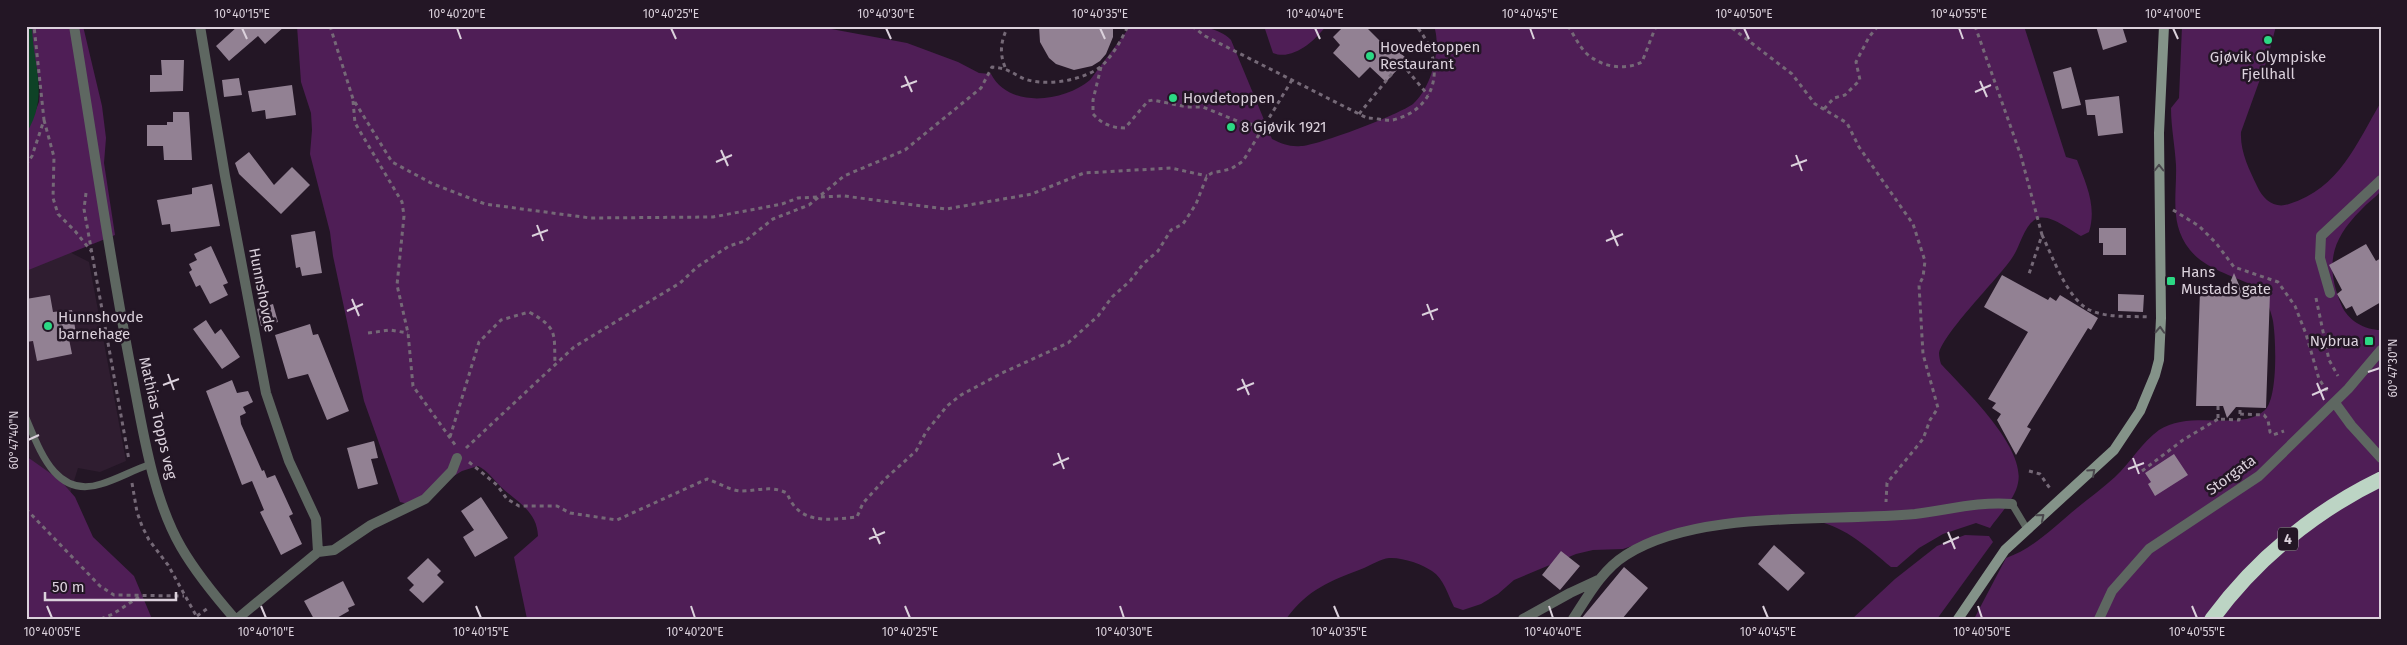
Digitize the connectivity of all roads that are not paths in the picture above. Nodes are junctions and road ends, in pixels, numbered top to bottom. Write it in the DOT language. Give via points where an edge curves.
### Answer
graph roads {
  1 [pos="74,26"];
  2 [pos="200,26"];
  3 [pos="2164,26"];
  4 [pos="2381,180"];
  5 [pos="2330,293"];
  6 [pos="2381,350"];
  7 [pos="2335,403"];
  8 [pos="26,418"];
  9 [pos="460,456"];
  10 [pos="2381,458"];
  11 [pos="151,464"];
  12 [pos="2381,478"];
  13 [pos="2012,504"];
  14 [pos="2027,529"];
  15 [pos="318,552"];
  16 [pos="1599,580"];
  17 [pos="236,619"];
  18 [pos="1524,619"];
  19 [pos="1573,619"];
  20 [pos="1958,619"];
  21 [pos="2099,619"];
  22 [pos="2212,619"];
  1 -- 11 [label="street, Mathias Topps veg" via="113,278"];
  2 -- 15 [label="street, Hunnshovde" via="266,393 289,461 316,519"];
  14 -- 3 [label="main road, one-way" via="2100,465 2128,431 2148,394 2158,360 2161,318 2159,133"];
  4 -- 5 [label="street" via="2321,236 2320,258"];
  6 -- 7 [label="street, Storgata"];
  7 -- 10 [label="street"];
  7 -- 21 [label="street, Storgata" via="2259,476 2150,549 2112,591"];
  8 -- 11 [label="lane" via="48,466 60,480 82,487 99,485"];
  9 -- 15 [label="street" via="452,471 425,499 371,524 334,550"];
  11 -- 17 [label="street, Mathias Topps veg" via="166,515 180,546 201,578"];
  12 -- 22 [label="highway, 4" via="2338,502 2294,534 2252,572"];
  13 -- 14 [label="lane"];
  13 -- 16 [label="street" via="1988,502 1915,514 1739,523 1694,529 1656,540 1626,555"];
  14 -- 20 [label="main road" via="2005,550"];
  15 -- 17 [label="street"];
  16 -- 18 [label="street"];
  16 -- 19 [label="street"];
}
